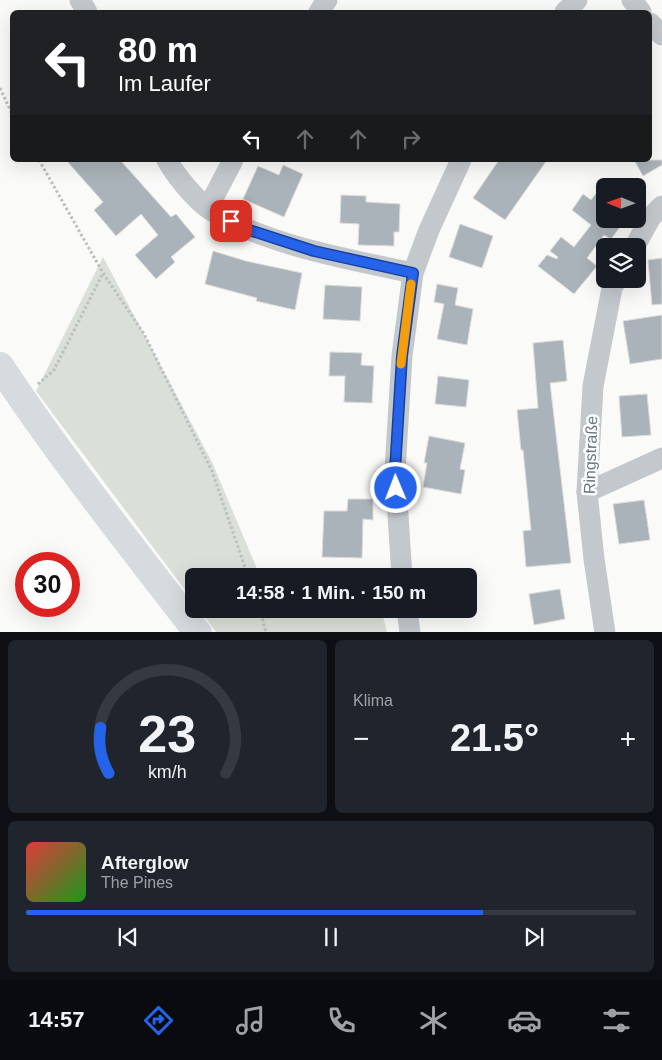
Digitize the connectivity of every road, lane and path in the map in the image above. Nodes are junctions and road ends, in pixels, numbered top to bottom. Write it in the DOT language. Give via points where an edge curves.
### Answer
graph roads {
  1 [pos="577,0"];
  2 [pos="567,10"];
  3 [pos="652,25"];
  4 [pos="662,35"];
  5 [pos="0,88"];
  6 [pos="10,110"];
  7 [pos="40,162"];
  8 [pos="168,162"];
  9 [pos="232,162"];
  10 [pos="460,162"];
  11 [pos="662,206"];
  12 [pos="208,208"];
  13 [pos="639,238"];
  14 [pos="103,272"];
  15 [pos="413,273"];
  16 [pos="612,288"];
  17 [pos="0,366"];
  18 [pos="22,398"];
  19 [pos="662,458"];
  20 [pos="587,492"];
  21 [pos="245,568"];
  22 [pos="401,568"];
  23 [pos="262,618"];
  24 [pos="408,618"];
  25 [pos="198,632"];
  26 [pos="266,632"];
  27 [pos="410,632"];
  28 [pos="605,632"];
  1 -- 2 [label="street"];
  3 -- 4 [label="street"];
  5 -- 6 [label="path"];
  7 -- 14 [label="path"];
  8 -- 12 [label="street" via="175,175"];
  9 -- 12 [label="street"];
  10 -- 15 [label="street"];
  11 -- 13 [label="street" via="651,216"];
  12 -- 15 [label="street" via="243,228 314,251"];
  14 -- 18 [label="path" via="54,370"];
  14 -- 21 [label="path" via="144,334 212,471"];
  15 -- 22 [label="street" via="402,356 395,470"];
  16 -- 20 [label="street, Ringstraße" via="593,386"];
  17 -- 18 [label="main road"];
  18 -- 25 [label="main road"];
  19 -- 20 [label="street"];
  20 -- 28 [label="street, Ringstraße"];
  23 -- 26 [label="path"];
  24 -- 27 [label="street"];
}
